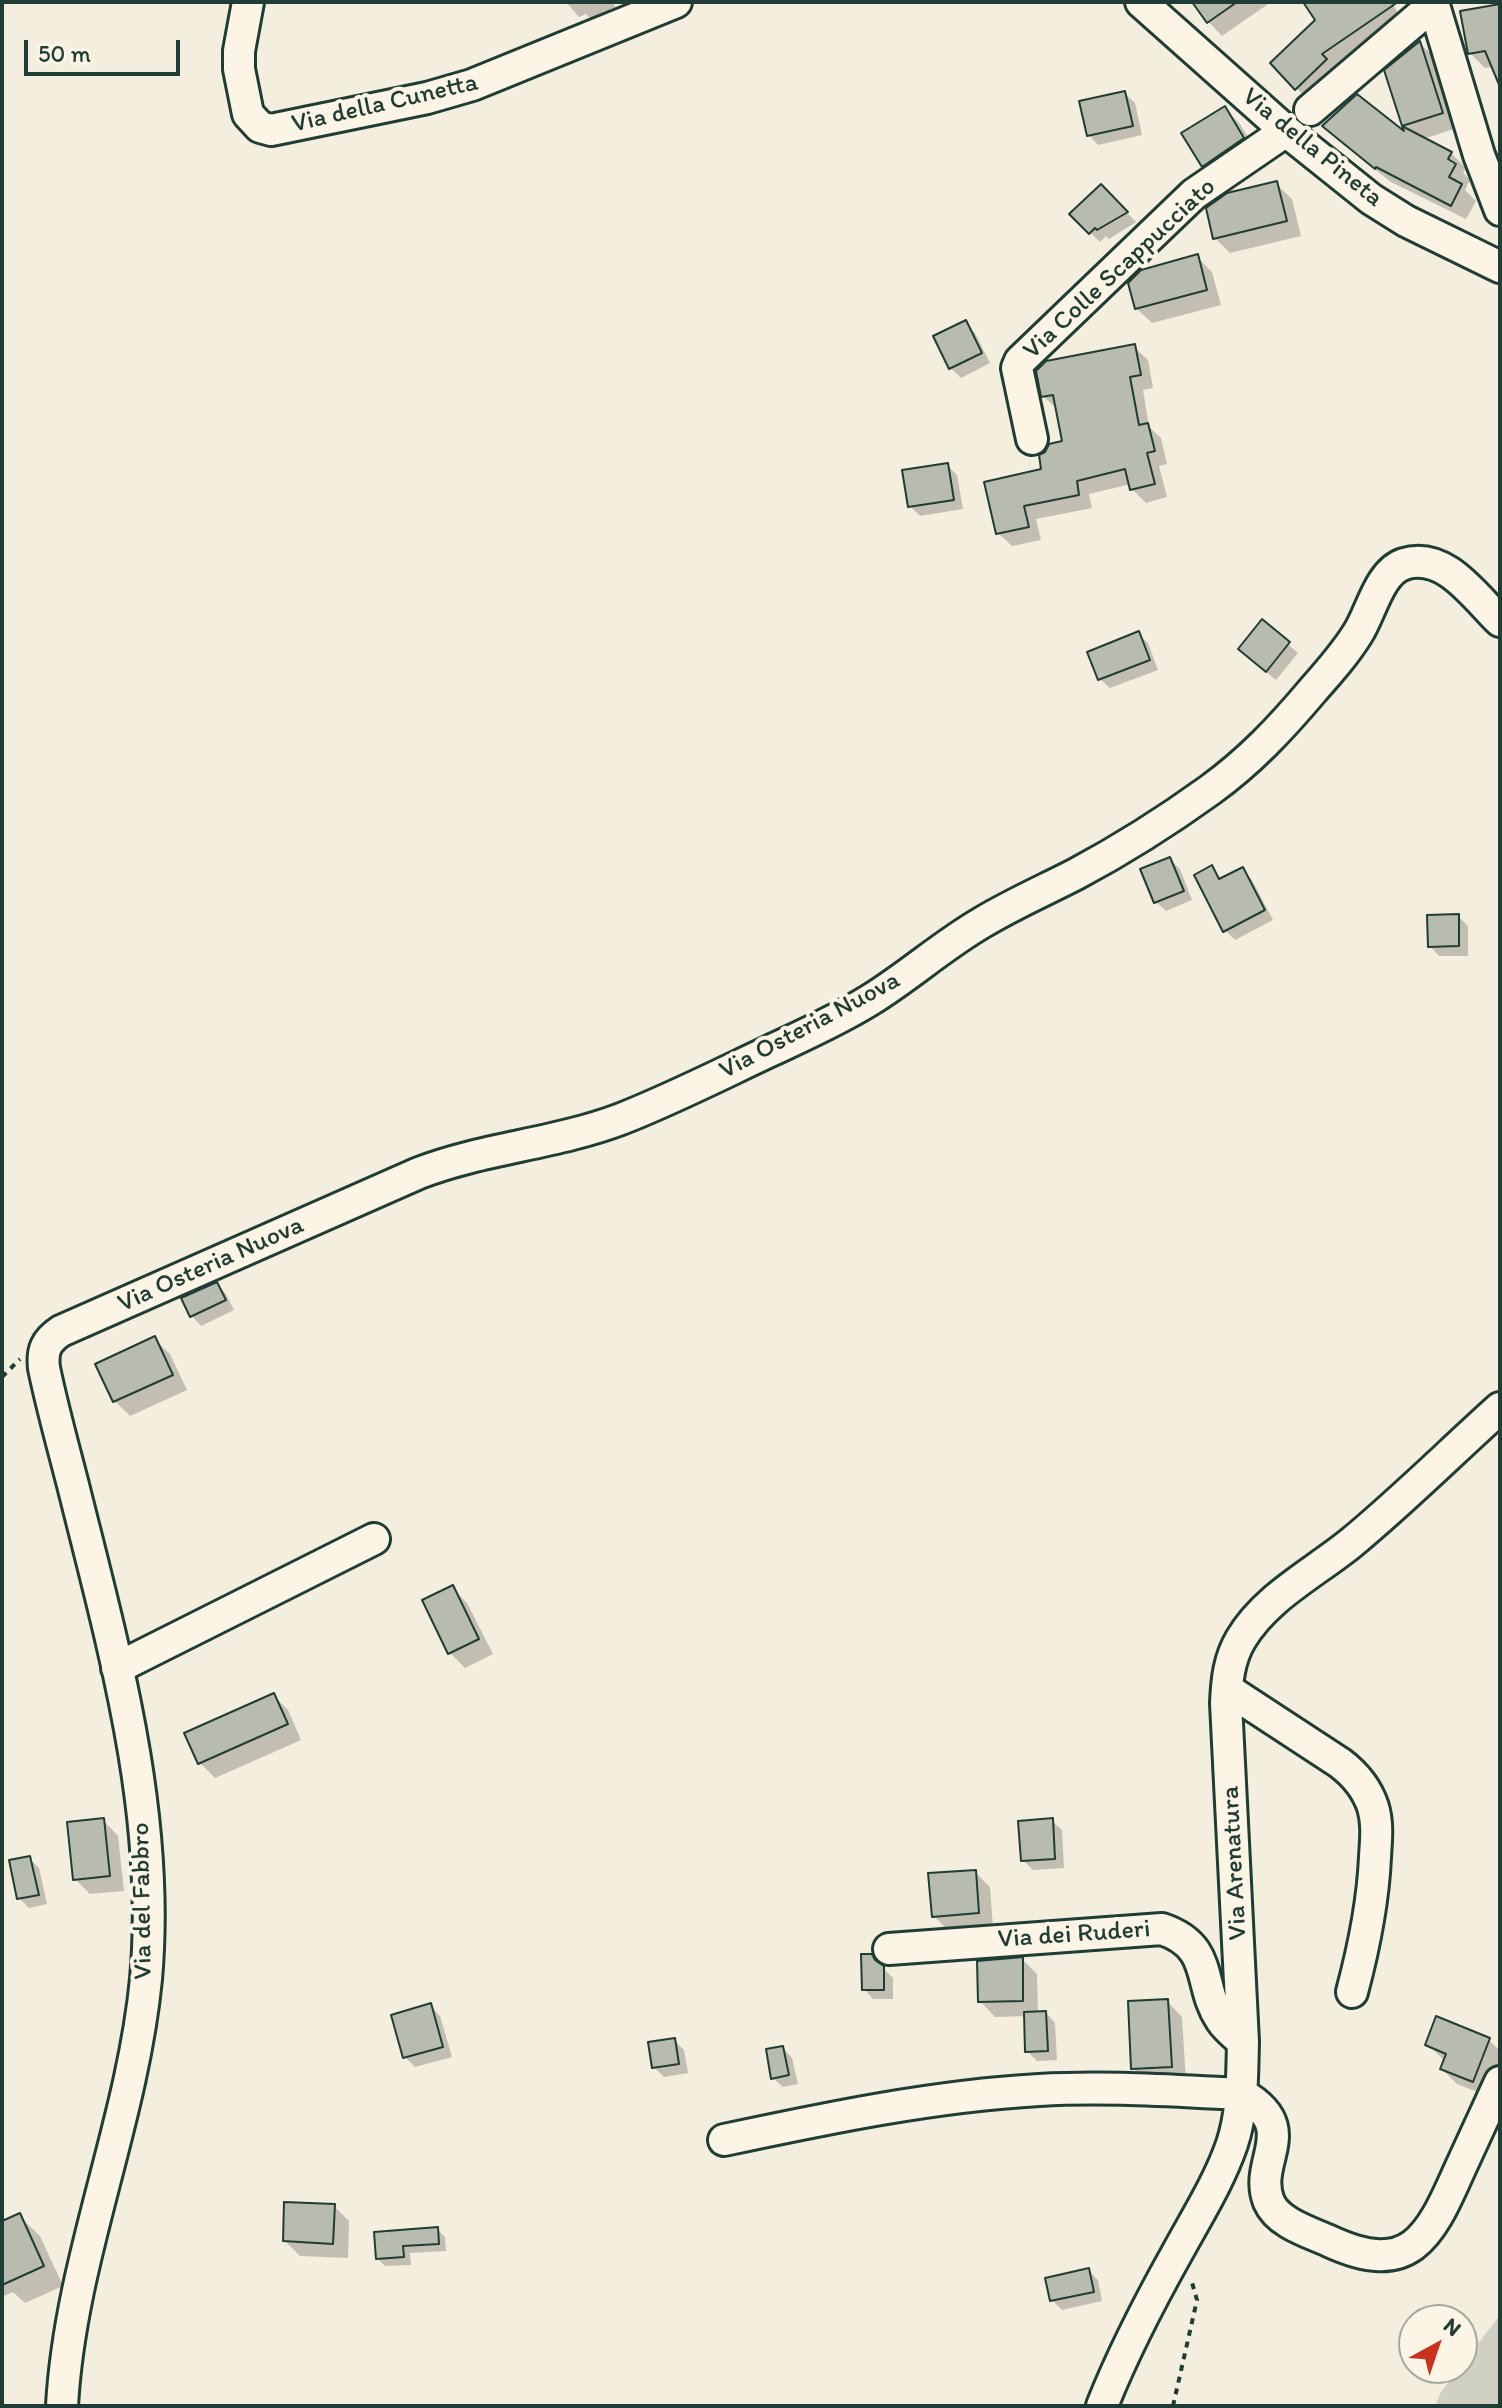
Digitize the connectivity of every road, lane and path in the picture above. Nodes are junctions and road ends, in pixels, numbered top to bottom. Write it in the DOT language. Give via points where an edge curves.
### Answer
graph roads {
  1 [pos="248,2"];
  2 [pos="676,2"];
  3 [pos="1433,3"];
  4 [pos="1158,6"];
  5 [pos="1310,110"];
  6 [pos="1286,131"];
  7 [pos="1500,210"];
  8 [pos="1500,267"];
  9 [pos="1032,439"];
  10 [pos="1500,621"];
  11 [pos="44,1350"];
  12 [pos="1500,1408"];
  13 [pos="374,1539"];
  14 [pos="117,1668"];
  15 [pos="1227,1689"];
  16 [pos="889,1949"];
  17 [pos="1352,1992"];
  18 [pos="1243,2042"];
  19 [pos="1500,2082"];
  20 [pos="1242,2094"];
  21 [pos="724,2140"];
  22 [pos="1173,2260"];
  23 [pos="62,2406"];
  24 [pos="1102,2406"];
  25 [pos="1173,2406"];
  1 -- 2 [label="street, Via della Cunetta" via="239,69 248,114 271,130 472,85"];
  3 -- 5 [label="street"];
  3 -- 7 [label="street"];
  4 -- 6 [label="street, Via della Pineta"];
  6 -- 8 [label="street, Via della Pineta" via="1383,207"];
  6 -- 9 [label="street, Via Colle Scappucciato" via="1194,194 1020,361 1017,368"];
  10 -- 11 [label="street, Via Osteria Nuova" via="1462,582 1439,568 1422,563 1396,568 1334,665 1241,766 1116,852 969,930 866,1002 618,1120 462,1158 404,1179 61,1331"];
  11 -- 14 [label="street, Via del Fabbro" via="45,1373"];
  12 -- 15 [label="street, Via Arenatura" via="1254,1622 1233,1656"];
  13 -- 14 [label="street"];
  14 -- 23 [label="street, Via del Fabbro" via="147,1848 146,1978 131,2076 82,2276"];
  15 -- 17 [label="street" via="1340,1763 1368,1795 1377,1828 1372,1900"];
  15 -- 18 [label="street, Via Arenatura"];
  16 -- 18 [label="street, Via dei Ruderi" via="1162,1929 1193,1949 1221,2020"];
  18 -- 20 [label="street, Via Arenatura"];
  19 -- 20 [label="street" via="1430,2228 1407,2249 1370,2256 1287,2221 1271,2207 1265,2188 1273,2148 1271,2126 1260,2107"];
  20 -- 21 [label="street" via="1103,2088 1008,2092 859,2112"];
  20 -- 22 [label="street, Via Arenatura" via="1229,2153"];
  22 -- 24 [label="street, Via Arenatura"];
  22 -- 25 [label="path" via="1192,2281 1197,2300"];
}
